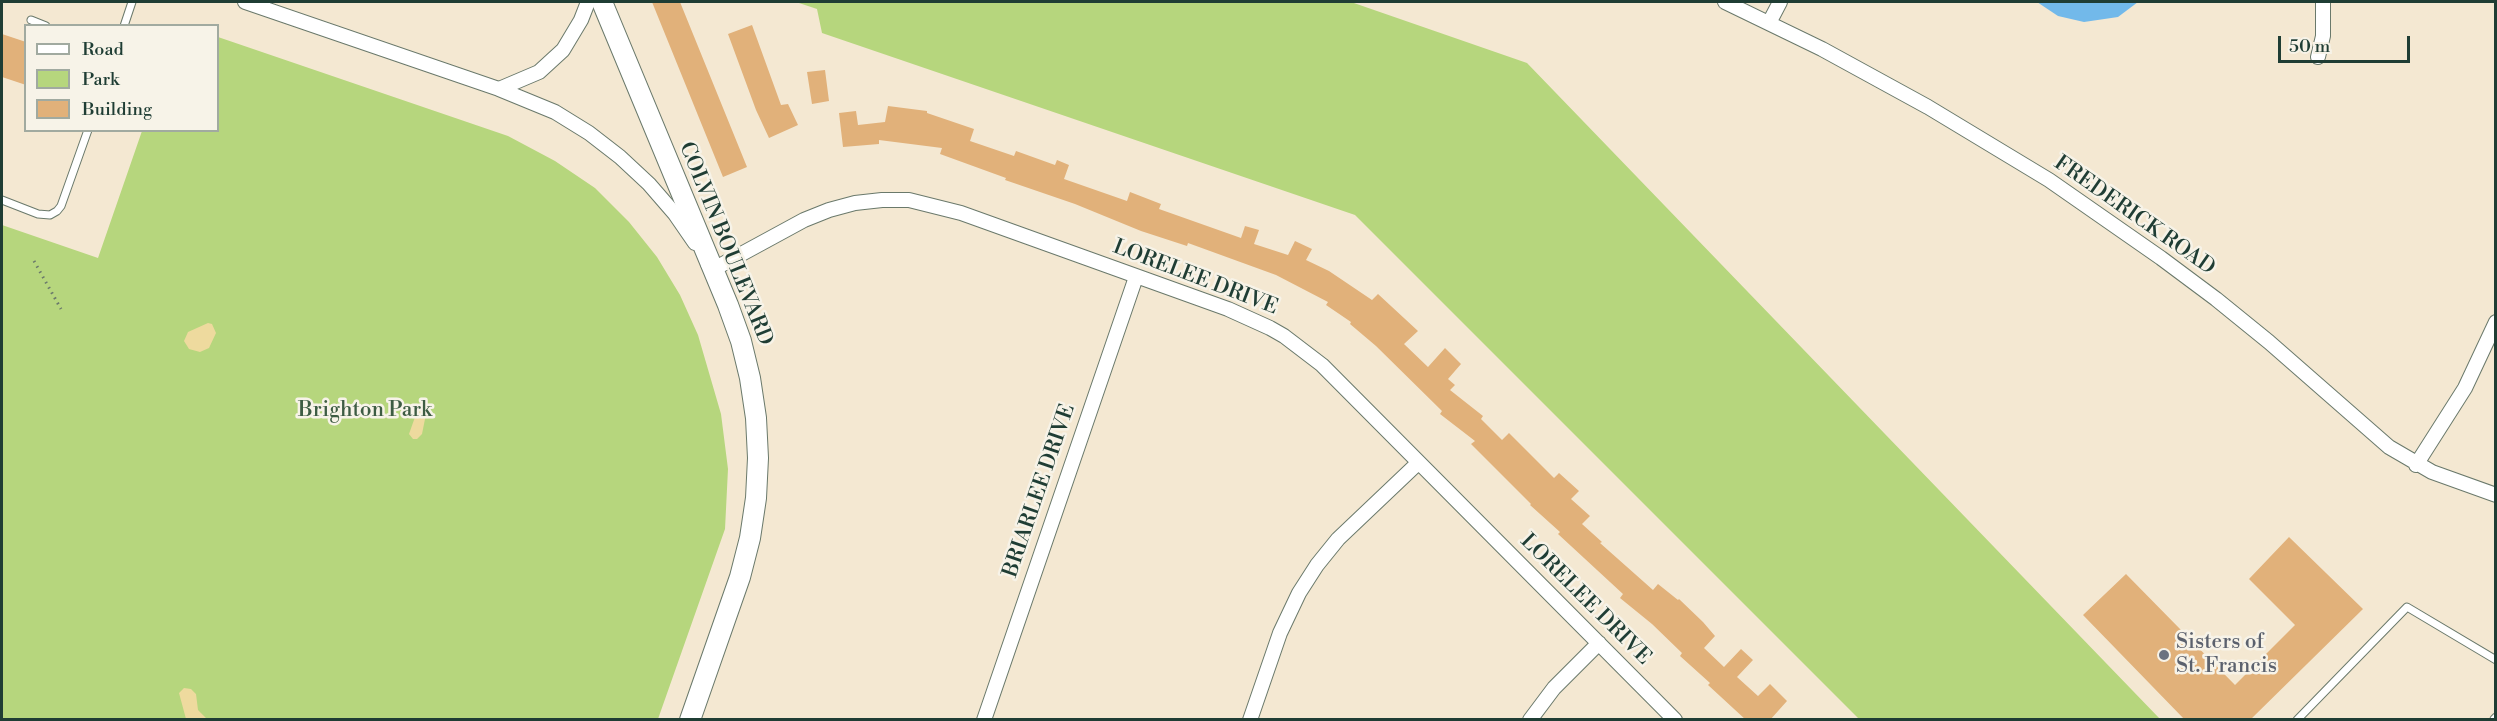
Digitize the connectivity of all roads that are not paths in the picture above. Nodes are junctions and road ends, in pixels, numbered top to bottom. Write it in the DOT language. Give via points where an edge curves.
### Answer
graph roads {
  1 [pos="132,2"];
  2 [pos="245,2"];
  3 [pos="588,2"];
  4 [pos="602,2"];
  5 [pos="1725,2"];
  6 [pos="1780,2"];
  7 [pos="2323,2"];
  8 [pos="31,20"];
  9 [pos="1769,23"];
  10 [pos="41,24"];
  11 [pos="125,24"];
  12 [pos="2318,57"];
  13 [pos="499,89"];
  14 [pos="86,132"];
  15 [pos="2,200"];
  16 [pos="712,270"];
  17 [pos="1136,277"];
  18 [pos="2496,322"];
  19 [pos="1418,463"];
  20 [pos="2416,465"];
  21 [pos="2496,495"];
  22 [pos="1599,643"];
  23 [pos="2496,660"];
  24 [pos="690,720"];
  25 [pos="984,720"];
  26 [pos="1250,720"];
  27 [pos="1530,720"];
  28 [pos="1675,720"];
  29 [pos="2297,720"];
  1 -- 11 [label="lane"];
  2 -- 13 [label="street"];
  3 -- 13 [label="street" via="563,51 539,72"];
  4 -- 16 [label="street, COLVIN BOULEVARD"];
  5 -- 9 [label="street, FREDERICK ROAD"];
  6 -- 9 [label="street"];
  7 -- 12 [label="street" via="2323,36"];
  8 -- 10 [label="lane"];
  9 -- 20 [label="street, FREDERICK ROAD" via="1928,107 2106,218 2216,299 2389,447"];
  13 -- 16 [label="street" via="555,112 620,157 675,214"];
  14 -- 15 [label="lane" via="57,211 38,214"];
  16 -- 17 [label="street, LORELEE DRIVE" via="821,213 882,200 935,205"];
  16 -- 24 [label="street, COLVIN BOULEVARD" via="728,305 748,369 758,458 756,498 745,557"];
  17 -- 19 [label="street, LORELEE DRIVE" via="1228,309 1284,336 1322,365"];
  17 -- 25 [label="street, BRIARLEE DRIVE"];
  18 -- 20 [label="street" via="2465,388"];
  19 -- 22 [label="street, LORELEE DRIVE"];
  19 -- 26 [label="street" via="1338,539 1317,565 1280,633"];
  20 -- 21 [label="street, FREDERICK ROAD"];
  22 -- 27 [label="street" via="1554,688"];
  22 -- 28 [label="street, LORELEE DRIVE"];
  23 -- 29 [label="lane" via="2407,607"];
}
